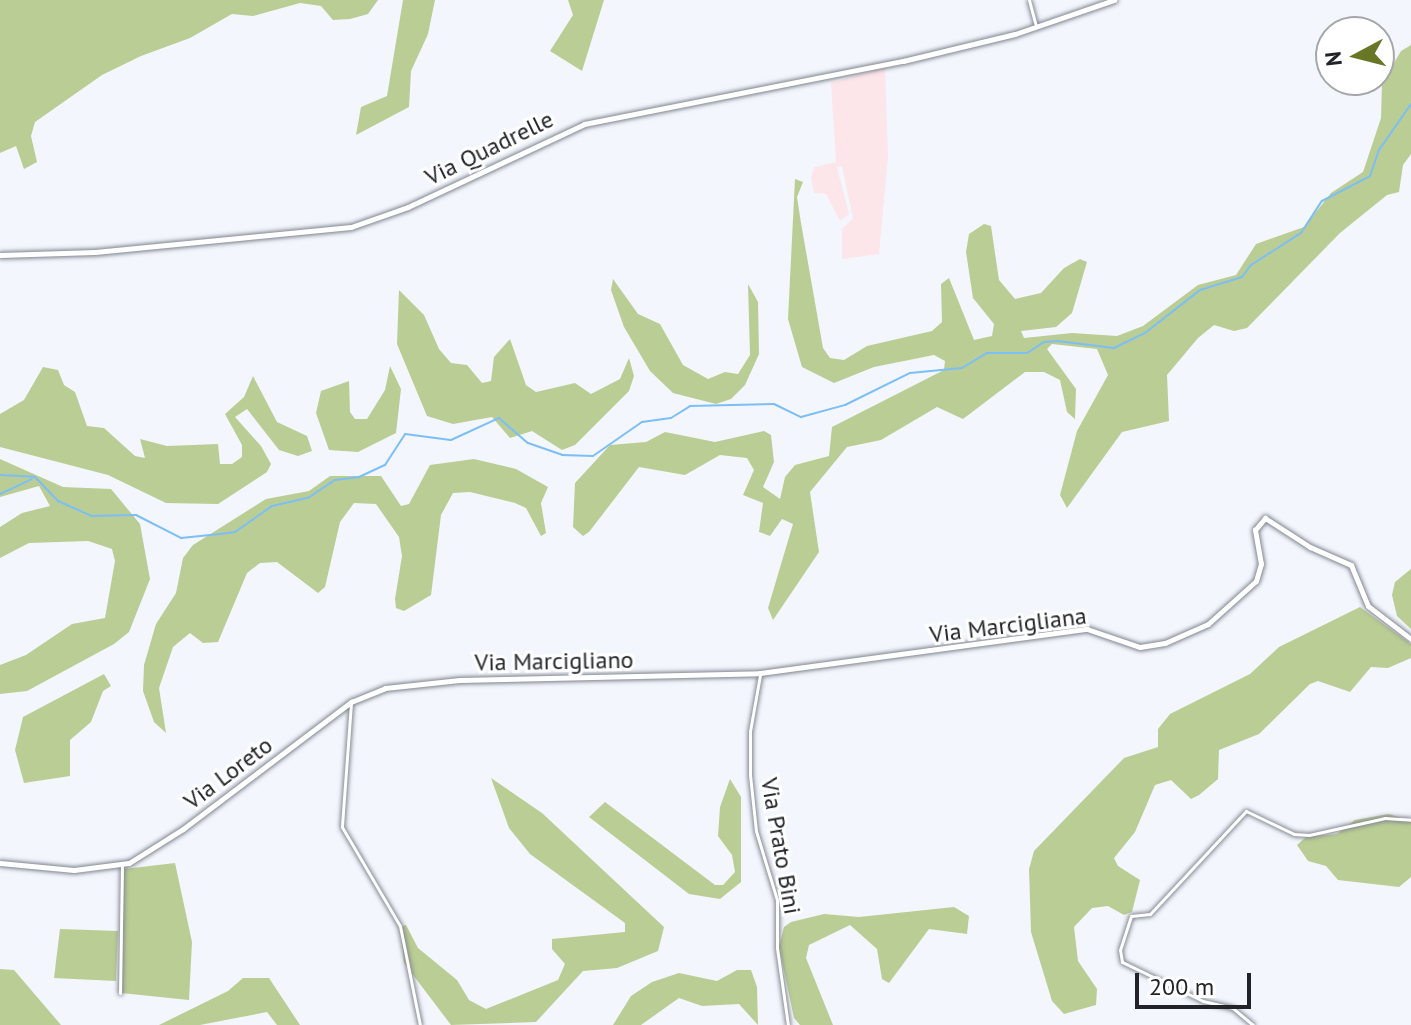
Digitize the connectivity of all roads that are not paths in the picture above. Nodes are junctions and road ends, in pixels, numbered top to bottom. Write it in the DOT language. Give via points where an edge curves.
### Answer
graph roads {
  1 [pos="1029,0"];
  2 [pos="1114,0"];
  3 [pos="1036,26"];
  4 [pos="0,255"];
  5 [pos="1411,639"];
  6 [pos="760,673"];
  7 [pos="351,702"];
  8 [pos="1411,820"];
  9 [pos="0,863"];
  10 [pos="122,866"];
  11 [pos="120,993"];
  12 [pos="420,1025"];
  13 [pos="788,1025"];
  14 [pos="1253,1025"];
  1 -- 3 [label="street"];
  2 -- 3 [label="street, Via Quadrelle"];
  3 -- 4 [label="street, Via Quadrelle" via="778,89 587,123 406,208 345,229 95,252"];
  5 -- 6 [label="street, Via Marcigliana" via="1368,606 1351,565 1310,547 1268,518 1255,530 1261,564 1256,581 1210,623 1174,640 1142,647 1095,630 1076,630"];
  6 -- 7 [label="street, Via Marcigliano" via="440,681 379,689"];
  6 -- 13 [label="street, Via Prato Bini" via="750,731 750,775 757,834 776,895"];
  7 -- 10 [label="street, Via Loreto" via="183,829"];
  7 -- 12 [label="street" via="342,827 400,926"];
  8 -- 14 [label="street" via="1385,818 1335,832 1294,834 1246,811 1150,914 1131,916 1120,950 1122,962 1203,1001 1233,1008"];
  9 -- 10 [label="street, Via Loreto" via="71,870"];
  10 -- 11 [label="street"];
}
